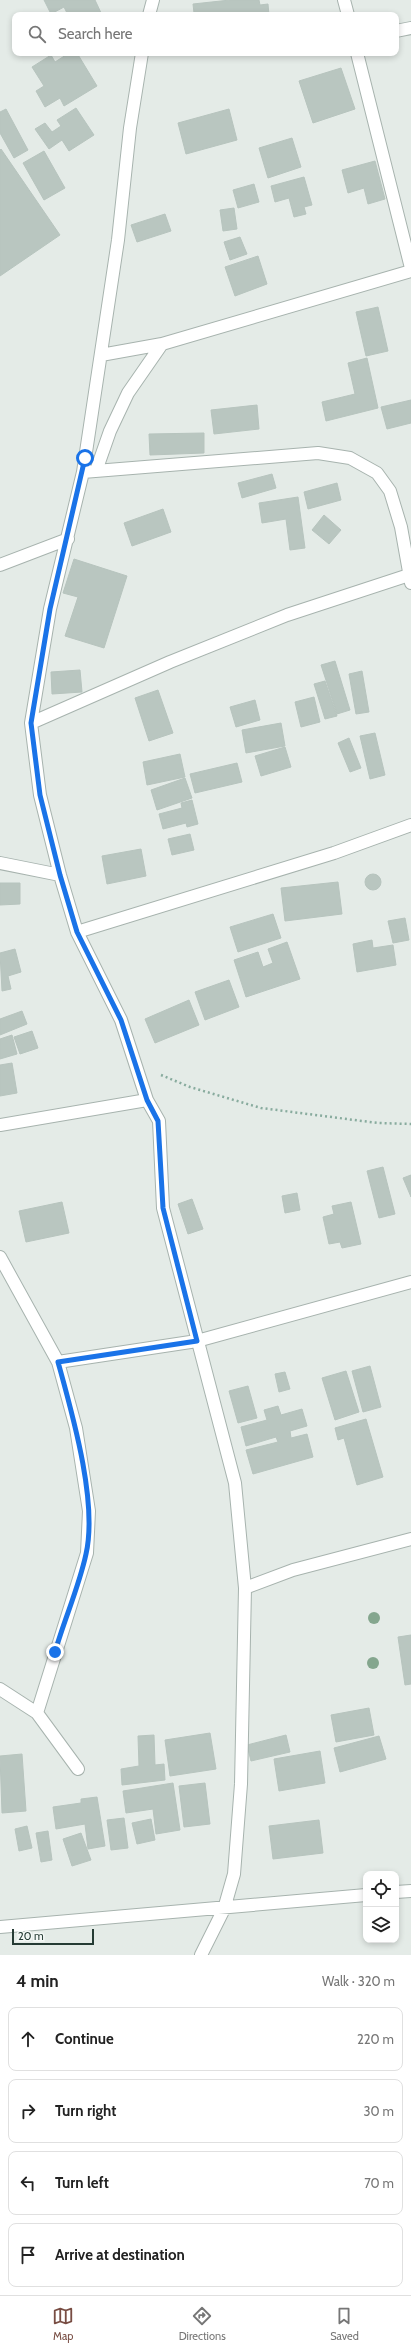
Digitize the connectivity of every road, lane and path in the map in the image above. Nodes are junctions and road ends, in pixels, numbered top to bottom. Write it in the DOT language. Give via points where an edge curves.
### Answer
graph roads {
  1 [pos="153,0"];
  2 [pos="344,0"];
  3 [pos="150,12"];
  4 [pos="347,12"];
  5 [pos="411,28"];
  6 [pos="399,30"];
  7 [pos="142,56"];
  8 [pos="358,56"];
  9 [pos="411,270"];
  10 [pos="162,344"];
  11 [pos="101,355"];
  12 [pos="96,471"];
  13 [pos="83,472"];
  14 [pos="406,526"];
  15 [pos="68,539"];
  16 [pos="0,565"];
  17 [pos="410,579"];
  18 [pos="31,723"];
  19 [pos="411,825"];
  20 [pos="0,863"];
  21 [pos="60,875"];
  22 [pos="77,932"];
  23 [pos="132,1053"];
  24 [pos="147,1100"];
  25 [pos="411,1124"];
  26 [pos="0,1125"];
  27 [pos="0,1258"];
  28 [pos="411,1282"];
  29 [pos="197,1341"];
  30 [pos="58,1362"];
  31 [pos="411,1539"];
  32 [pos="245,1588"];
  33 [pos="0,1689"];
  34 [pos="37,1713"];
  35 [pos="78,1769"];
  36 [pos="411,1891"];
  37 [pos="399,1892"];
  38 [pos="363,1895"];
  39 [pos="224,1909"];
  40 [pos="0,1927"];
  41 [pos="201,1955"];
  1 -- 3 [label="street"];
  2 -- 4 [label="street"];
  5 -- 6 [label="street"];
  7 -- 11 [label="street"];
  8 -- 9 [label="street"];
  9 -- 10 [label="street"];
  10 -- 11 [label="street"];
  10 -- 12 [label="street" via="128,393 110,431"];
  11 -- 13 [label="street"];
  12 -- 13 [label="street"];
  12 -- 14 [label="street" via="318,453 350,458 377,472 390,491"];
  13 -- 15 [label="street"];
  14 -- 17 [label="street"];
  15 -- 16 [label="street"];
  15 -- 18 [label="street" via="50,609"];
  17 -- 18 [label="street" via="287,615 170,662"];
  18 -- 21 [label="street" via="40,795"];
  19 -- 22 [label="street" via="334,853"];
  20 -- 21 [label="street"];
  21 -- 22 [label="street"];
  22 -- 23 [label="street" via="121,1020"];
  23 -- 24 [label="street"];
  23 -- 25 [label="path" via="162,1077 261,1108 378,1123"];
  24 -- 26 [label="street"];
  24 -- 29 [label="street" via="158,1121 163,1208"];
  27 -- 30 [label="street"];
  28 -- 29 [label="street"];
  29 -- 30 [label="street"];
  29 -- 32 [label="street" via="235,1483"];
  30 -- 34 [label="street" via="76,1428 89,1511 86,1553"];
  31 -- 32 [label="street" via="293,1570"];
  32 -- 39 [label="street" via="241,1784 234,1874"];
  33 -- 34 [label="street"];
  34 -- 35 [label="street"];
  36 -- 37 [label="street"];
  38 -- 39 [label="street"];
  39 -- 40 [label="street"];
  39 -- 41 [label="street"];
}
